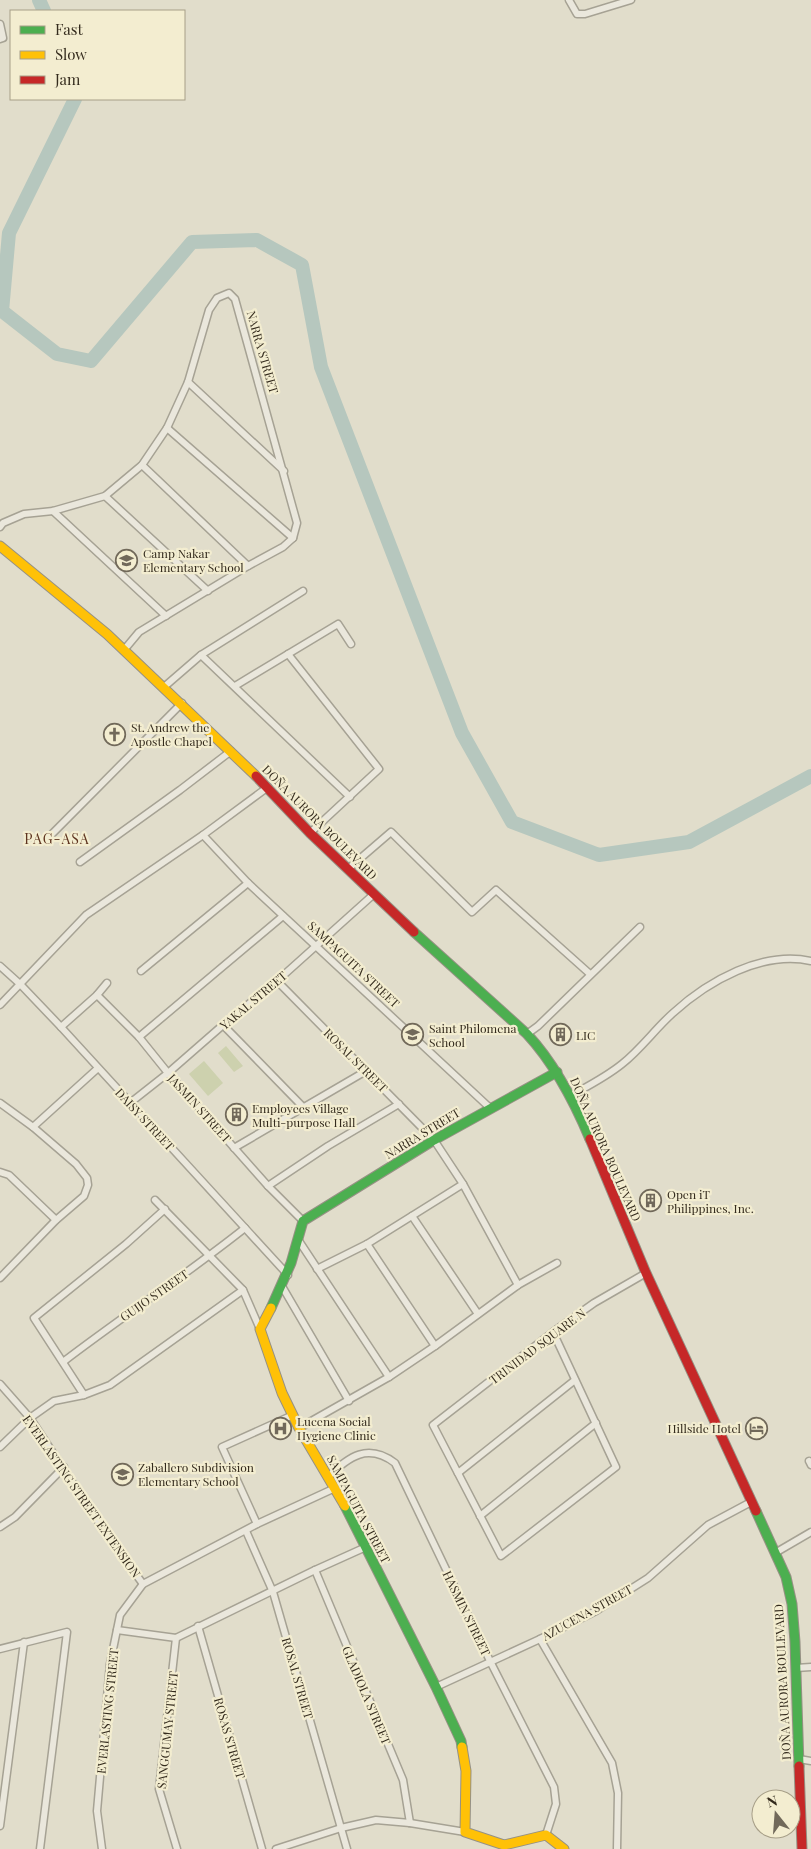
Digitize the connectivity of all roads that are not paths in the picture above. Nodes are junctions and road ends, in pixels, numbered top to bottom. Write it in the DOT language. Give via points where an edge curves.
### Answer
graph roads {
  1 [pos="569,0"];
  2 [pos="631,0"];
  3 [pos="0,24"];
  4 [pos="0,38"];
  5 [pos="188,382"];
  6 [pos="167,428"];
  7 [pos="142,465"];
  8 [pos="284,472"];
  9 [pos="105,496"];
  10 [pos="53,511"];
  11 [pos="0,527"];
  12 [pos="293,538"];
  13 [pos="0,546"];
  14 [pos="248,566"];
  15 [pos="208,591"];
  16 [pos="302,591"];
  17 [pos="166,616"];
  18 [pos="351,644"];
  19 [pos="124,650"];
  20 [pos="288,654"];
  21 [pos="201,655"];
  22 [pos="236,686"];
  23 [pos="164,687"];
  24 [pos="182,703"];
  25 [pos="231,751"];
  26 [pos="268,787"];
  27 [pos="350,797"];
  28 [pos="310,833"];
  29 [pos="203,834"];
  30 [pos="47,839"];
  31 [pos="80,862"];
  32 [pos="348,870"];
  33 [pos="248,883"];
  34 [pos="374,894"];
  35 [pos="282,916"];
  36 [pos="640,927"];
  37 [pos="317,946"];
  38 [pos="811,961"];
  39 [pos="0,966"];
  40 [pos="141,971"];
  41 [pos="590,974"];
  42 [pos="277,982"];
  43 [pos="20,984"];
  44 [pos="107,984"];
  45 [pos="97,995"];
  46 [pos="0,1005"];
  47 [pos="223,1024"];
  48 [pos="61,1027"];
  49 [pos="527,1034"];
  50 [pos="138,1037"];
  51 [pos="98,1069"];
  52 [pos="366,1071"];
  53 [pos="557,1072"];
  54 [pos="168,1073"];
  55 [pos="570,1096"];
  56 [pos="130,1103"];
  57 [pos="0,1104"];
  58 [pos="399,1104"];
  59 [pos="304,1108"];
  60 [pos="490,1108"];
  61 [pos="33,1127"];
  62 [pos="434,1140"];
  63 [pos="234,1148"];
  64 [pos="0,1172"];
  65 [pos="463,1184"];
  66 [pos="268,1186"];
  67 [pos="155,1200"];
  68 [pos="166,1208"];
  69 [pos="412,1216"];
  70 [pos="56,1220"];
  71 [pos="303,1221"];
  72 [pos="244,1228"];
  73 [pos="299,1242"];
  74 [pos="367,1244"];
  75 [pos="211,1256"];
  76 [pos="556,1263"];
  77 [pos="317,1269"];
  78 [pos="646,1273"];
  79 [pos="288,1275"];
  80 [pos="0,1278"];
  81 [pos="518,1285"];
  82 [pos="283,1288"];
  83 [pos="243,1290"];
  84 [pos="478,1314"];
  85 [pos="260,1329"];
  86 [pos="553,1332"];
  87 [pos="435,1346"];
  88 [pos="63,1362"];
  89 [pos="389,1377"];
  90 [pos="575,1380"];
  91 [pos="0,1384"];
  92 [pos="84,1395"];
  93 [pos="349,1401"];
  94 [pos="293,1415"];
  95 [pos="30,1418"];
  96 [pos="596,1423"];
  97 [pos="299,1428"];
  98 [pos="0,1447"];
  99 [pos="64,1467"];
  100 [pos="458,1473"];
  101 [pos="328,1477"];
  102 [pos="335,1488"];
  103 [pos="751,1502"];
  104 [pos="480,1516"];
  105 [pos="257,1524"];
  106 [pos="0,1527"];
  107 [pos="246,1531"];
  108 [pos="811,1532"];
  109 [pos="366,1547"];
  110 [pos="775,1553"];
  111 [pos="315,1570"];
  112 [pos="143,1584"];
  113 [pos="273,1592"];
  114 [pos="198,1626"];
  115 [pos="117,1630"];
  116 [pos="176,1638"];
  117 [pos="540,1639"];
  118 [pos="24,1642"];
  119 [pos="0,1649"];
  120 [pos="491,1662"];
  121 [pos="811,1667"];
  122 [pos="796,1668"];
  123 [pos="436,1687"];
  124 [pos="799,1760"];
  125 [pos="811,1761"];
  126 [pos="410,1823"];
  127 [pos="0,1826"];
  128 [pos="341,1828"];
  129 [pos="465,1832"];
  130 [pos="546,1835"];
  131 [pos="40,1849"];
  132 [pos="102,1849"];
  133 [pos="177,1849"];
  134 [pos="262,1849"];
  135 [pos="276,1849"];
  136 [pos="348,1849"];
  137 [pos="564,1849"];
  138 [pos="617,1849"];
  139 [pos="802,1849"];
  1 -- 2 [label="street" via="577,14 585,14"];
  3 -- 4 [label="street"];
  5 -- 6 [label="street, NARRA STREET"];
  5 -- 8 [label="street"];
  5 -- 8 [label="street, NARRA STREET" via="209,310 217,298 229,293 235,299 240,314"];
  6 -- 7 [label="street, NARRA STREET"];
  6 -- 12 [label="street"];
  7 -- 9 [label="street, NARRA STREET"];
  7 -- 14 [label="street"];
  8 -- 12 [label="street, NARRA STREET" via="298,523"];
  9 -- 10 [label="street, NARRA STREET"];
  9 -- 15 [label="street"];
  10 -- 11 [label="street, NARRA STREET" via="24,514"];
  10 -- 17 [label="street"];
  12 -- 14 [label="street" via="283,548"];
  13 -- 19 [label="main road, DOÑA AURORA BOULEVARD"];
  14 -- 15 [label="street"];
  15 -- 17 [label="street"];
  16 -- 21 [label="street"];
  17 -- 19 [label="street" via="139,632"];
  18 -- 20 [label="street" via="338,624"];
  19 -- 23 [label="main road, DOÑA AURORA BOULEVARD"];
  20 -- 22 [label="street"];
  20 -- 27 [label="street" via="380,769"];
  21 -- 22 [label="street"];
  21 -- 23 [label="street"];
  22 -- 27 [label="street"];
  23 -- 24 [label="main road, DOÑA AURORA BOULEVARD"];
  24 -- 25 [label="main road, DOÑA AURORA BOULEVARD"];
  24 -- 30 [label="street"];
  25 -- 26 [label="main road, DOÑA AURORA BOULEVARD"];
  25 -- 31 [label="street"];
  26 -- 28 [label="main road, DOÑA AURORA BOULEVARD"];
  26 -- 29 [label="street"];
  27 -- 28 [label="street"];
  28 -- 32 [label="main road, DOÑA AURORA BOULEVARD"];
  29 -- 33 [label="street, SAMPAGUITA STREET"];
  29 -- 43 [label="street" via="86,915"];
  32 -- 34 [label="main road, DOÑA AURORA BOULEVARD"];
  32 -- 41 [label="street" via="391,832 472,912 496,890"];
  33 -- 35 [label="street, SAMPAGUITA STREET"];
  33 -- 40 [label="street"];
  34 -- 37 [label="street, YAKAL STREET"];
  34 -- 49 [label="main road, DOÑA AURORA BOULEVARD"];
  35 -- 37 [label="street, SAMPAGUITA STREET"];
  35 -- 50 [label="street"];
  36 -- 41 [label="street"];
  37 -- 42 [label="street, YAKAL STREET"];
  37 -- 60 [label="street, SAMPAGUITA STREET"];
  38 -- 55 [label="street" via="777,958 738,969 674,1012 604,1078"];
  39 -- 43 [label="street, DAISY STREET"];
  41 -- 49 [label="street"];
  42 -- 47 [label="street, YAKAL STREET"];
  42 -- 52 [label="street, ROSAL STREET"];
  43 -- 46 [label="street"];
  43 -- 48 [label="street, DAISY STREET"];
  44 -- 45 [label="street"];
  45 -- 48 [label="street"];
  45 -- 50 [label="street, JASMIN STREET"];
  47 -- 54 [label="street, YAKAL STREET"];
  47 -- 59 [label="street"];
  48 -- 51 [label="street, DAISY STREET"];
  49 -- 53 [label="main road, DOÑA AURORA BOULEVARD"];
  50 -- 54 [label="street, JASMIN STREET"];
  51 -- 56 [label="street, DAISY STREET"];
  51 -- 61 [label="street"];
  52 -- 58 [label="street, ROSAL STREET"];
  52 -- 59 [label="street"];
  53 -- 55 [label="main road, DOÑA AURORA BOULEVARD"];
  53 -- 60 [label="main road, NARRA STREET"];
  54 -- 56 [label="street, YAKAL STREET"];
  54 -- 63 [label="street, JASMIN STREET"];
  55 -- 78 [label="main road, DOÑA AURORA BOULEVARD"];
  56 -- 72 [label="street, DAISY STREET"];
  57 -- 61 [label="street"];
  58 -- 62 [label="street, ROSAL STREET"];
  58 -- 66 [label="street"];
  59 -- 63 [label="street"];
  60 -- 62 [label="main road, NARRA STREET"];
  61 -- 70 [label="street" via="76,1164 87,1178 84,1196"];
  62 -- 65 [label="street, ROSAL STREET"];
  62 -- 71 [label="main road, NARRA STREET"];
  63 -- 66 [label="street, JASMIN STREET"];
  64 -- 70 [label="street" via="9,1175"];
  65 -- 69 [label="street"];
  65 -- 81 [label="street, ROSAL STREET"];
  66 -- 71 [label="street, JASMIN STREET"];
  67 -- 68 [label="street, SAMPAGUITA STREET"];
  68 -- 75 [label="street, SAMPAGUITA STREET"];
  68 -- 88 [label="street" via="34,1318"];
  69 -- 74 [label="street"];
  69 -- 84 [label="street"];
  70 -- 80 [label="street"];
  71 -- 73 [label="main road"];
  72 -- 75 [label="street, GUIJO STREET"];
  72 -- 79 [label="street, DAISY STREET"];
  73 -- 77 [label="street"];
  73 -- 79 [label="main road"];
  74 -- 77 [label="street"];
  74 -- 87 [label="street"];
  75 -- 83 [label="street, SAMPAGUITA STREET"];
  75 -- 88 [label="street, GUIJO STREET" via="120,1318"];
  76 -- 81 [label="street"];
  77 -- 89 [label="street"];
  78 -- 86 [label="street, TRINIDAD SQUARE N"];
  78 -- 103 [label="main road, DOÑA AURORA BOULEVARD"];
  79 -- 82 [label="main road"];
  81 -- 84 [label="street"];
  82 -- 85 [label="main road"];
  82 -- 93 [label="street"];
  83 -- 85 [label="street, SAMPAGUITA STREET"];
  83 -- 92 [label="street" via="110,1385"];
  84 -- 87 [label="street"];
  85 -- 94 [label="main road, SAMPAGUITA STREET" via="276,1378"];
  86 -- 90 [label="street"];
  86 -- 100 [label="street, TRINIDAD SQUARE N" via="433,1425"];
  87 -- 89 [label="street"];
  88 -- 92 [label="street"];
  89 -- 93 [label="street"];
  90 -- 96 [label="street"];
  90 -- 100 [label="street"];
  91 -- 95 [label="street, EVERLASTING STREET EXTENSION"];
  92 -- 95 [label="street" via="54,1401"];
  93 -- 97 [label="street"];
  94 -- 97 [label="main road, SAMPAGUITA STREET"];
  94 -- 105 [label="street" via="222,1447"];
  95 -- 98 [label="street"];
  95 -- 99 [label="street, EVERLASTING STREET EXTENSION"];
  96 -- 104 [label="street"];
  96 -- 104 [label="street" via="616,1467 501,1556"];
  97 -- 101 [label="main road, SAMPAGUITA STREET"];
  99 -- 106 [label="street" via="15,1517"];
  99 -- 112 [label="street, EVERLASTING STREET EXTENSION"];
  100 -- 104 [label="street"];
  101 -- 102 [label="main road, SAMPAGUITA STREET"];
  101 -- 120 [label="street, HASMIN STREET" via="342,1464 371,1452 385,1455 395,1463"];
  102 -- 105 [label="street, EVERLASTING STREET"];
  102 -- 109 [label="main road, SAMPAGUITA STREET"];
  103 -- 110 [label="main road, DOÑA AURORA BOULEVARD"];
  103 -- 117 [label="street, AZUCENA STREET" via="708,1525 648,1578"];
  105 -- 107 [label="street, EVERLASTING STREET"];
  107 -- 112 [label="street, EVERLASTING STREET"];
  107 -- 113 [label="street, ROSAL STREET"];
  108 -- 110 [label="street"];
  109 -- 111 [label="street"];
  109 -- 123 [label="main road, SAMPAGUITA STREET"];
  110 -- 122 [label="main road, DOÑA AURORA BOULEVARD" via="786,1577 792,1604"];
  111 -- 113 [label="street"];
  111 -- 126 [label="street, GLADIOLA STREET" via="403,1780"];
  112 -- 115 [label="street, EVERLASTING STREET" via="120,1615"];
  113 -- 114 [label="street"];
  113 -- 128 [label="street, ROSAL STREET"];
  114 -- 116 [label="street"];
  114 -- 134 [label="street, ROSAS STREET"];
  115 -- 116 [label="street"];
  115 -- 132 [label="street, EVERLASTING STREET" via="110,1664 97,1811"];
  116 -- 133 [label="street, SANGGUMAY STREET" via="159,1789"];
  117 -- 120 [label="street, AZUCENA STREET"];
  117 -- 138 [label="street" via="612,1762 618,1793"];
  118 -- 119 [label="street"];
  118 -- 127 [label="street"];
  118 -- 131 [label="street" via="67,1632"];
  120 -- 123 [label="street, AZUCENA STREET"];
  120 -- 130 [label="street, HASMIN STREET" via="554,1787 556,1804"];
  121 -- 122 [label="street"];
  122 -- 124 [label="main road, DOÑA AURORA BOULEVARD"];
  123 -- 129 [label="main road, SAMPAGUITA STREET" via="461,1741 465,1758"];
  124 -- 125 [label="street"];
  124 -- 139 [label="main road, DOÑA AURORA BOULEVARD"];
  126 -- 128 [label="street" via="376,1820"];
  126 -- 129 [label="street"];
  128 -- 135 [label="street"];
  128 -- 136 [label="street, ROSAL STREET"];
  129 -- 130 [label="main road" via="504,1845"];
  130 -- 137 [label="main road"];
}
